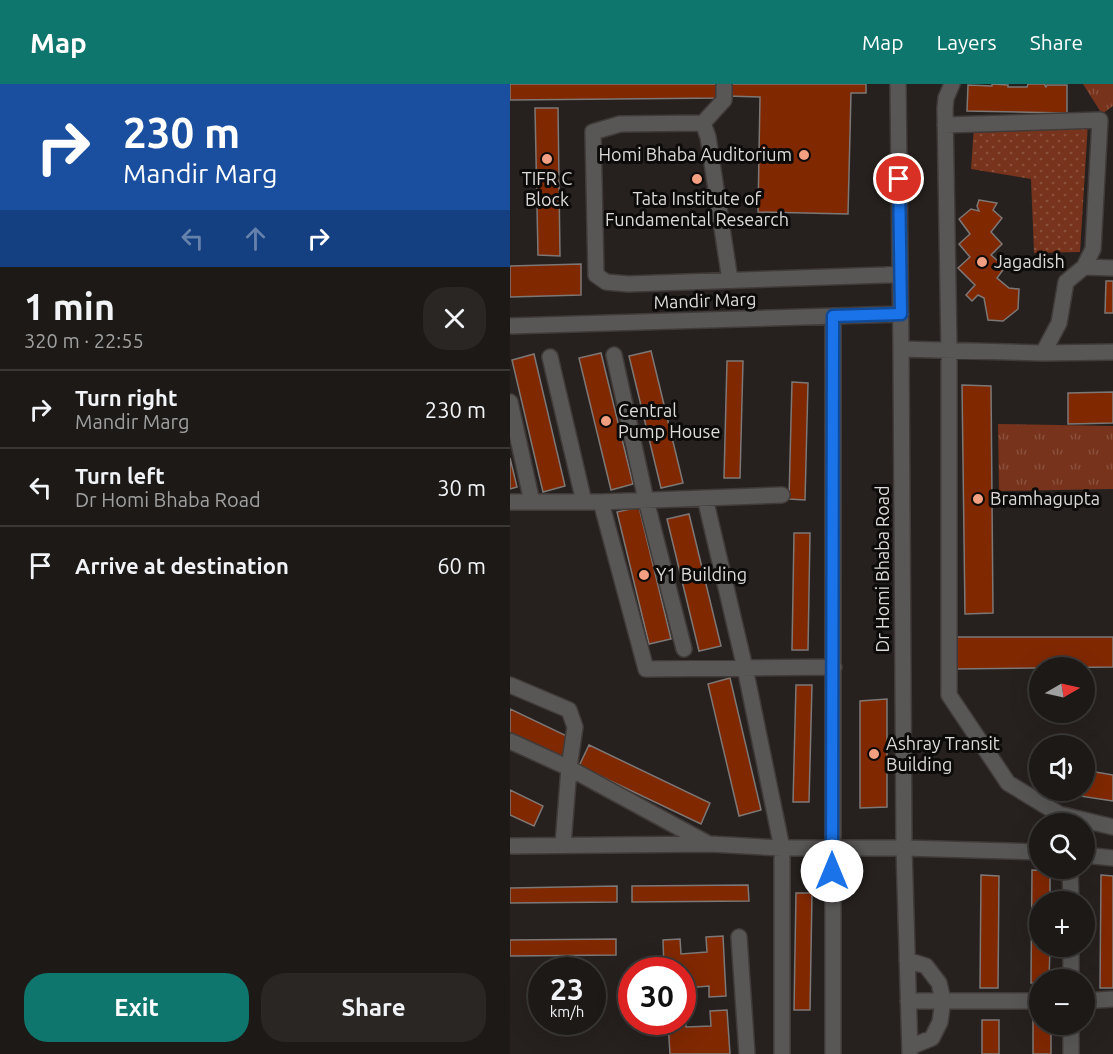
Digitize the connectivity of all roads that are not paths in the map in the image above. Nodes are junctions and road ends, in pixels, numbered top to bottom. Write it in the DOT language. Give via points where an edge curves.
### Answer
graph roads {
  1 [pos="724,84"];
  2 [pos="898,84"];
  3 [pos="952,84"];
  4 [pos="704,123"];
  5 [pos="945,125"];
  6 [pos="1084,267"];
  7 [pos="1113,268"];
  8 [pos="900,274"];
  9 [pos="730,280"];
  10 [pos="901,314"];
  11 [pos="833,316"];
  12 [pos="510,326"];
  13 [pos="901,349"];
  14 [pos="948,350"];
  15 [pos="1113,352"];
  16 [pos="1043,353"];
  17 [pos="614,355"];
  18 [pos="550,357"];
  19 [pos="510,402"];
  20 [pos="782,495"];
  21 [pos="705,498"];
  22 [pos="646,500"];
  23 [pos="532,501"];
  24 [pos="601,501"];
  25 [pos="510,502"];
  26 [pos="584,502"];
  27 [pos="684,649"];
  28 [pos="834,667"];
  29 [pos="745,668"];
  30 [pos="510,685"];
  31 [pos="510,741"];
  32 [pos="569,768"];
  33 [pos="1113,827"];
  34 [pos="710,844"];
  35 [pos="563,845"];
  36 [pos="510,846"];
  37 [pos="782,848"];
  38 [pos="832,848"];
  39 [pos="904,848"];
  40 [pos="1029,852"];
  41 [pos="1095,856"];
  42 [pos="1113,858"];
  43 [pos="740,937"];
  44 [pos="908,960"];
  45 [pos="1113,999"];
  46 [pos="943,1000"];
  47 [pos="1095,1000"];
  48 [pos="909,1001"];
  49 [pos="1029,1001"];
  50 [pos="1071,1035"];
  51 [pos="910,1050"];
  52 [pos="747,1054"];
  53 [pos="783,1054"];
  54 [pos="833,1054"];
  55 [pos="1071,1054"];
  1 -- 4 [label="street" via="724,100"];
  2 -- 8 [label="street, Dr Homi Bhaba Road"];
  3 -- 5 [label="street" via="946,98"];
  4 -- 9 [label="street"];
  4 -- 9 [label="street" via="620,124 593,132 596,275 606,282 628,284"];
  5 -- 6 [label="street" via="1100,120 1093,249"];
  5 -- 14 [label="street"];
  6 -- 7 [label="street"];
  6 -- 16 [label="street" via="1066,282 1059,323"];
  8 -- 9 [label="street"];
  8 -- 10 [label="street, Dr Homi Bhaba Road"];
  10 -- 11 [label="street, Mandir Marg"];
  10 -- 13 [label="street, Dr Homi Bhaba Road"];
  11 -- 12 [label="street, Mandir Marg"];
  11 -- 28 [label="street"];
  13 -- 14 [label="street"];
  13 -- 39 [label="street, Dr Homi Bhaba Road"];
  14 -- 16 [label="street"];
  14 -- 33 [label="street" via="949,694 1008,783 1059,814"];
  15 -- 16 [label="street"];
  17 -- 22 [label="street"];
  18 -- 26 [label="street"];
  19 -- 23 [label="street"];
  20 -- 21 [label="street"];
  21 -- 22 [label="street"];
  21 -- 29 [label="street"];
  22 -- 24 [label="street"];
  22 -- 27 [label="street"];
  23 -- 25 [label="street"];
  23 -- 26 [label="street"];
  24 -- 26 [label="street"];
  24 -- 29 [label="street" via="646,669"];
  28 -- 29 [label="street"];
  28 -- 38 [label="street"];
  29 -- 37 [label="street"];
  30 -- 32 [label="street" via="569,710 575,727"];
  31 -- 32 [label="street"];
  32 -- 34 [label="street"];
  32 -- 35 [label="street"];
  34 -- 35 [label="street"];
  34 -- 37 [label="street"];
  35 -- 36 [label="street"];
  37 -- 38 [label="street"];
  37 -- 53 [label="street"];
  38 -- 39 [label="street"];
  38 -- 54 [label="street"];
  39 -- 40 [label="street"];
  39 -- 44 [label="street, Dr Homi Bhaba Road"];
  41 -- 42 [label="street"];
  43 -- 52 [label="street"];
  44 -- 46 [label="street" via="926,966 939,983"];
  44 -- 48 [label="street, Dr Homi Bhaba Road"];
  45 -- 47 [label="street"];
  46 -- 48 [label="street"];
  46 -- 49 [label="street"];
  46 -- 51 [label="street" via="932,1038"];
  48 -- 51 [label="street, Dr Homi Bhaba Road"];
  50 -- 55 [label="street"];
}
